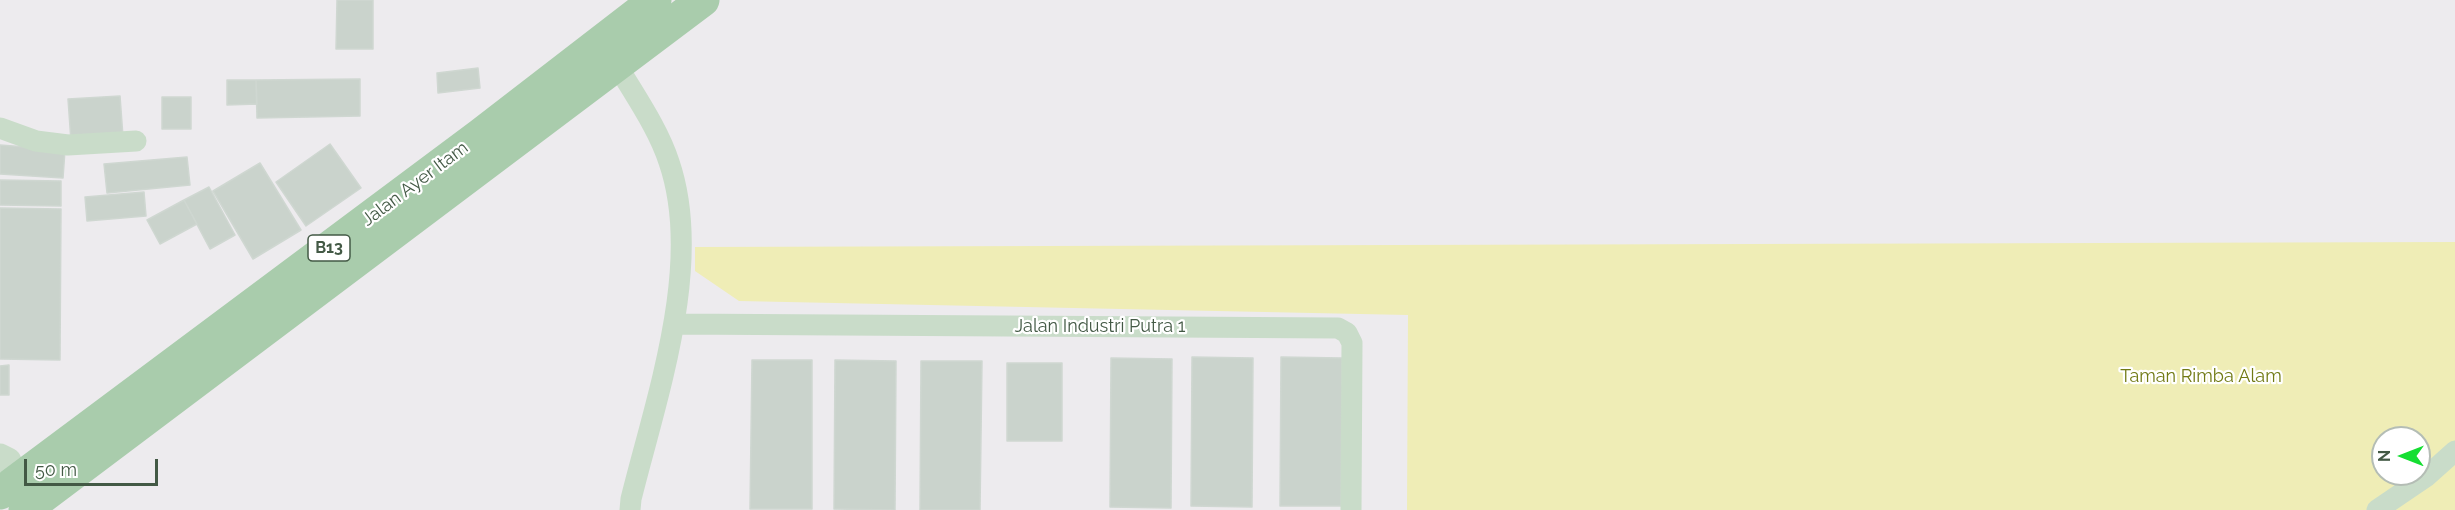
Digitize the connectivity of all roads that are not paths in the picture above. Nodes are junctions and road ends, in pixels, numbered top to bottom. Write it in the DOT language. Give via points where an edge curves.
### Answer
graph roads {
  1 [pos="704,0"];
  2 [pos="666,10"];
  3 [pos="617,65"];
  4 [pos="0,128"];
  5 [pos="136,141"];
  6 [pos="674,324"];
  7 [pos="270,326"];
  8 [pos="218,330"];
  9 [pos="2455,451"];
  10 [pos="3,462"];
  11 [pos="0,493"];
  12 [pos="634,506"];
  13 [pos="25,510"];
  14 [pos="62,510"];
  15 [pos="1351,510"];
  16 [pos="2377,510"];
  1 -- 2 [label="main road, B13"];
  2 -- 3 [label="main road, Jalan Ayer Itam / B13"];
  2 -- 8 [label="main road, Jalan Ayer Itam / B13" via="480,135"];
  3 -- 6 [label="street" via="656,132 669,162 679,205 682,243"];
  3 -- 7 [label="main road, Jalan Ayer Itam / B13"];
  4 -- 5 [label="street" via="36,141 68,145"];
  6 -- 12 [label="street"];
  6 -- 15 [label="street, Jalan Industri Putra 1" via="1338,328 1347,333 1352,343"];
  7 -- 13 [label="main road, Jalan Ayer Itam / B13"];
  7 -- 14 [label="main road" via="231,376"];
  8 -- 10 [label="main road"];
  8 -- 11 [label="main road, Jalan Ayer Itam / B13"];
  9 -- 16 [label="street" via="2427,476"];
}
